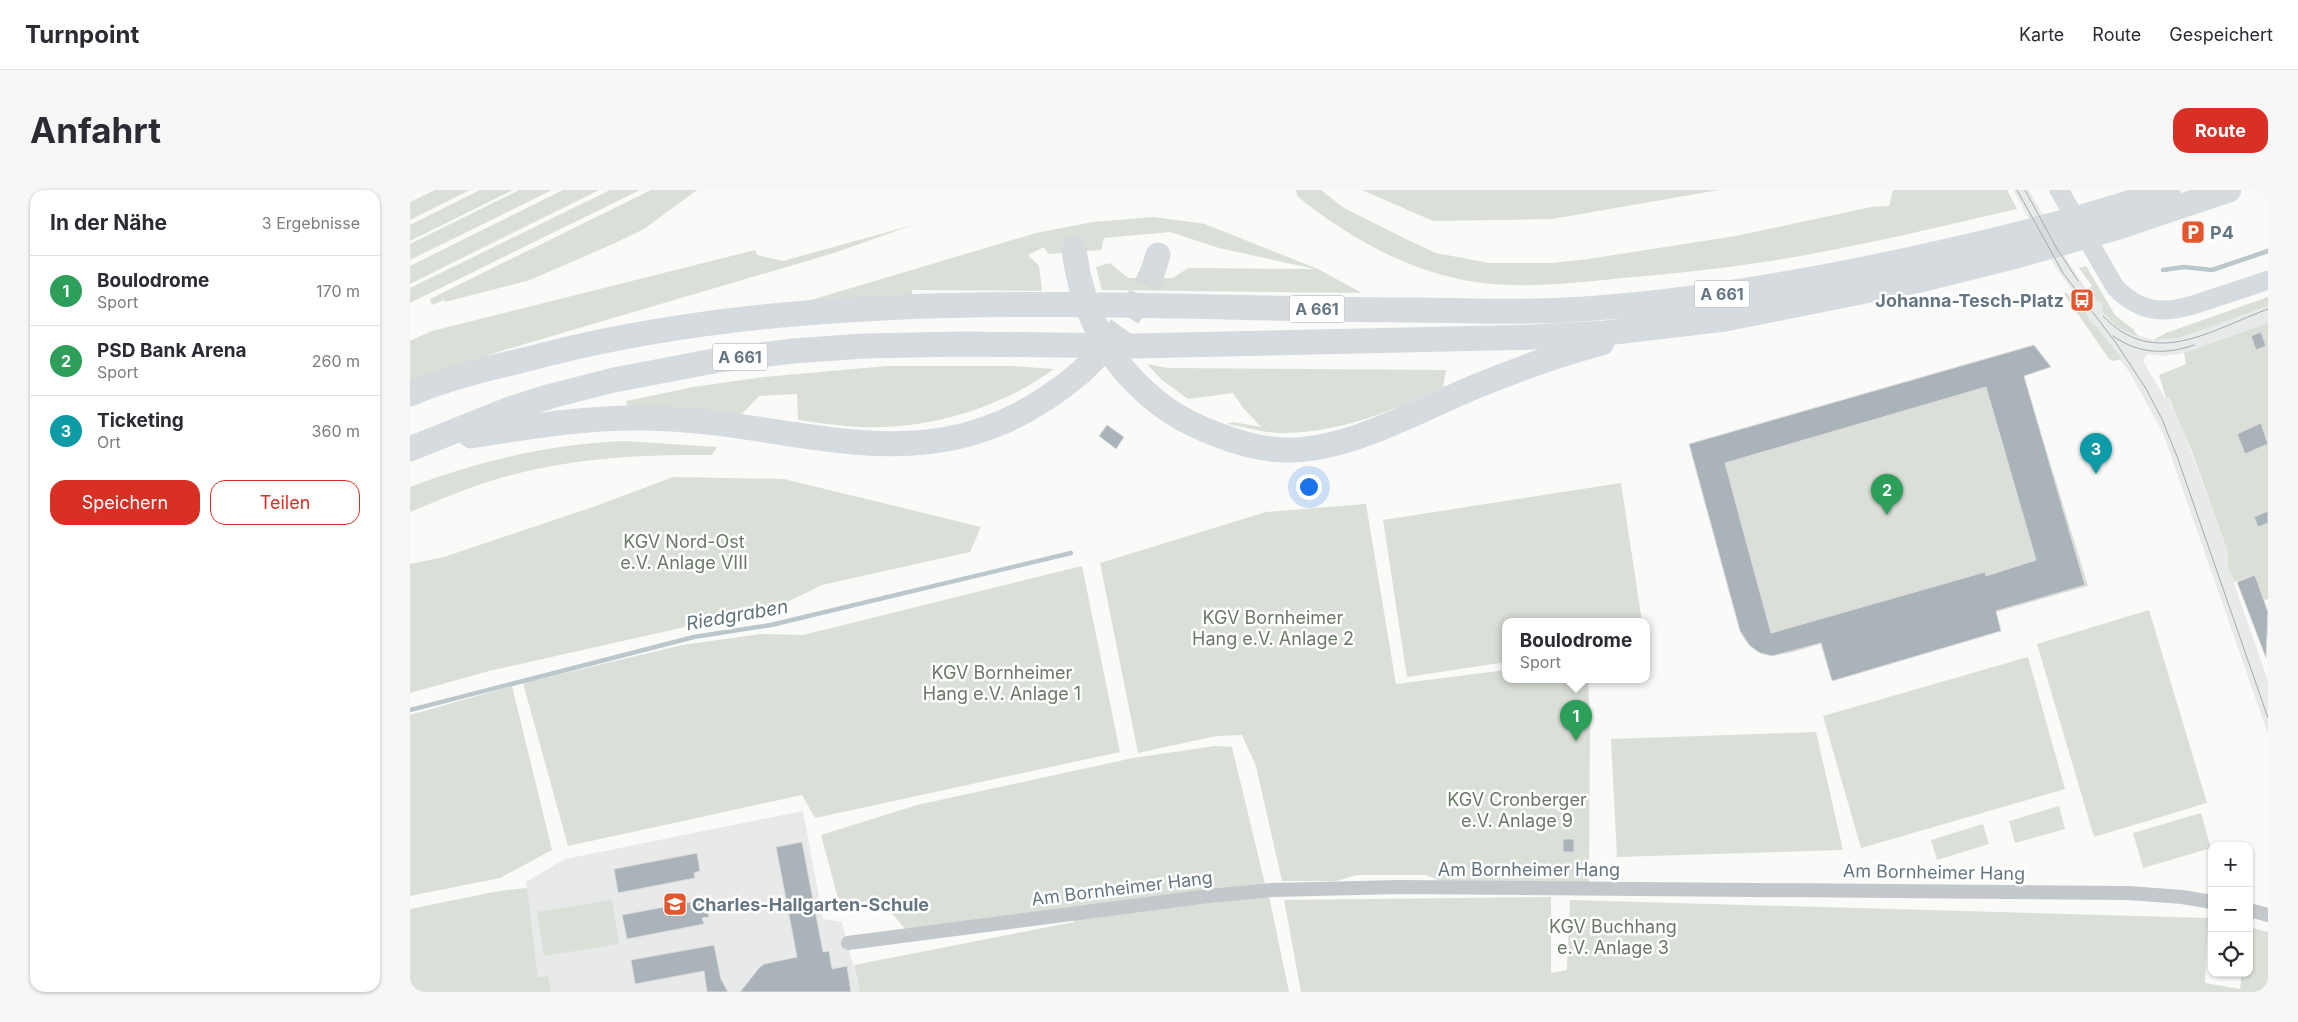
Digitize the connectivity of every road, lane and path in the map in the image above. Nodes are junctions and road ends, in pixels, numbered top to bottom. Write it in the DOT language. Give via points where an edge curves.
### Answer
graph roads {
  1 [pos="2059,190"];
  2 [pos="2168,190"];
  3 [pos="2229,190"];
  4 [pos="1074,249"];
  5 [pos="1919,269"];
  6 [pos="2268,280"];
  7 [pos="1655,328"];
  8 [pos="1080,373"];
  9 [pos="410,394"];
  10 [pos="419,446"];
  11 [pos="2208,901"];
  12 [pos="2253,911"];
  13 [pos="2268,915"];
  14 [pos="848,943"];
  1 -- 6 [label="main road" via="2104,273 2114,287 2134,304 2151,310 2185,308"];
  2 -- 5 [label="highway, A 661"];
  3 -- 5 [label="highway, A 661" via="2119,227"];
  4 -- 7 [label="highway" via="1080,288 1094,325 1126,374 1155,401 1188,422 1259,448 1320,447 1402,419 1529,366"];
  5 -- 7 [label="highway, A 661" via="1725,319"];
  5 -- 9 [label="highway, A 661" via="1654,304 1561,310 1048,305 827,310 727,320 600,341 470,374"];
  7 -- 10 [label="highway, A 661" via="1533,337 1134,346 864,346 719,360 614,380 507,410"];
  8 -- 10 [label="highway" via="1055,394 1020,415 975,434 931,443 860,443 725,424 643,418 547,424"];
  11 -- 14 [label="street, Am Bornheimer Hang" via="2128,893 1399,887 1274,890"];
  12 -- 13 [label="street"];
}
